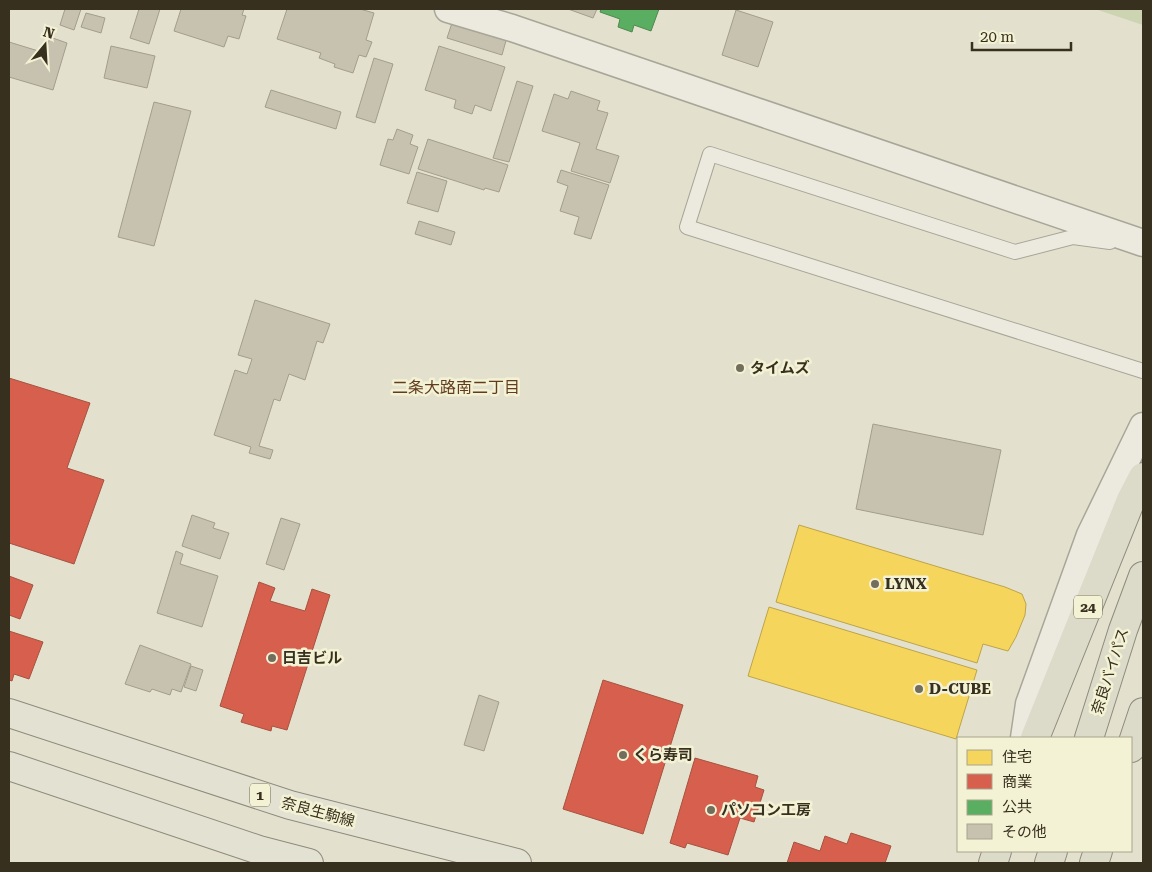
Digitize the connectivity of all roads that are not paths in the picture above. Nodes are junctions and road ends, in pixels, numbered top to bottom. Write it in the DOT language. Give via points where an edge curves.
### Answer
graph roads {
  1 [pos="448,9"];
  2 [pos="1143,244"];
  3 [pos="1143,371"];
  4 [pos="1143,426"];
  5 [pos="1143,477"];
  6 [pos="1143,576"];
  7 [pos="1143,712"];
  8 [pos="9,713"];
  9 [pos="1024,737"];
  10 [pos="1035,737"];
  11 [pos="1089,737"];
  12 [pos="1132,745"];
  13 [pos="9,766"];
  14 [pos="310,863"];
  15 [pos="516,863"];
  1 -- 2 [label="street"];
  2 -- 3 [label="lane" via="1073,237 1016,252 710,154 687,227"];
  4 -- 9 [label="street" via="1090,535 1028,704"];
  5 -- 10 [label="highway, 24"];
  6 -- 11 [label="highway, 奈良バイパス"];
  7 -- 12 [label="highway"];
  8 -- 15 [label="main road, 奈良生駒線 / 1" via="290,805"];
  13 -- 14 [label="main road" via="259,850"];
}
